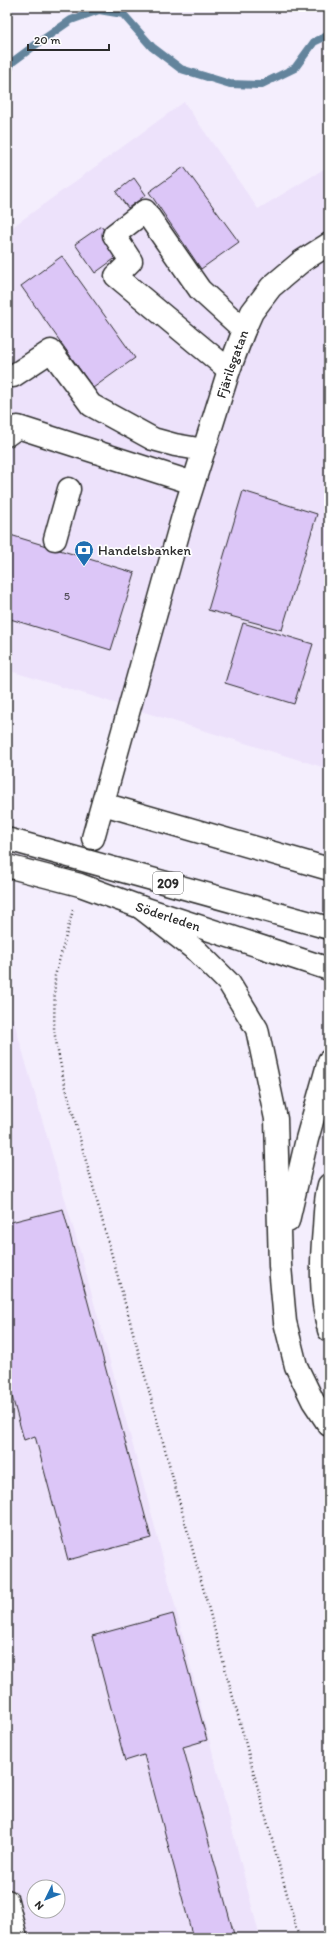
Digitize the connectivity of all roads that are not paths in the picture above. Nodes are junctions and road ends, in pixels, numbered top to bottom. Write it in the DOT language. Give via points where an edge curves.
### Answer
graph roads {
  1 [pos="329,244"];
  2 [pos="244,330"];
  3 [pos="229,370"];
  4 [pos="12,376"];
  5 [pos="7,435"];
  6 [pos="204,450"];
  7 [pos="193,483"];
  8 [pos="69,489"];
  9 [pos="55,539"];
  10 [pos="103,804"];
  11 [pos="93,838"];
  12 [pos="7,839"];
  13 [pos="7,866"];
  14 [pos="329,869"];
  15 [pos="140,907"];
  16 [pos="329,928"];
  17 [pos="329,969"];
  18 [pos="329,1061"];
  19 [pos="329,1185"];
  20 [pos="325,1252"];
  21 [pos="280,1266"];
  22 [pos="329,1330"];
  23 [pos="329,1425"];
  24 [pos="7,1901"];
  25 [pos="16,1938"];
  1 -- 2 [label="main road, Fjärilsgatan" via="302,261 271,287 252,312"];
  2 -- 3 [label="main road, Fjärilsgatan"];
  2 -- 3 [label="main road" via="200,290 145,212 114,235 131,261 116,276"];
  3 -- 6 [label="main road, Fjärilsgatan"];
  4 -- 6 [label="main road" via="51,351 91,405 153,439"];
  5 -- 7 [label="main road" via="18,427"];
  6 -- 7 [label="main road, Fjärilsgatan"];
  7 -- 10 [label="main road, Fjärilsgatan"];
  8 -- 9 [label="main road"];
  10 -- 11 [label="main road, Fjärilsgatan"];
  10 -- 14 [label="main road"];
  12 -- 16 [label="main road, 209"];
  13 -- 15 [label="main road, Söderleden / 209" via="80,885"];
  15 -- 17 [label="main road, Söderleden / 209"];
  15 -- 21 [label="main road" via="197,951 229,983 257,1029 276,1119"];
  18 -- 21 [label="main road" via="292,1201"];
  19 -- 20 [label="main road" via="326,1196"];
  20 -- 22 [label="main road" via="323,1308"];
  21 -- 23 [label="main road" via="285,1322 296,1366 313,1402"];
  24 -- 25 [label="main road"];
}
